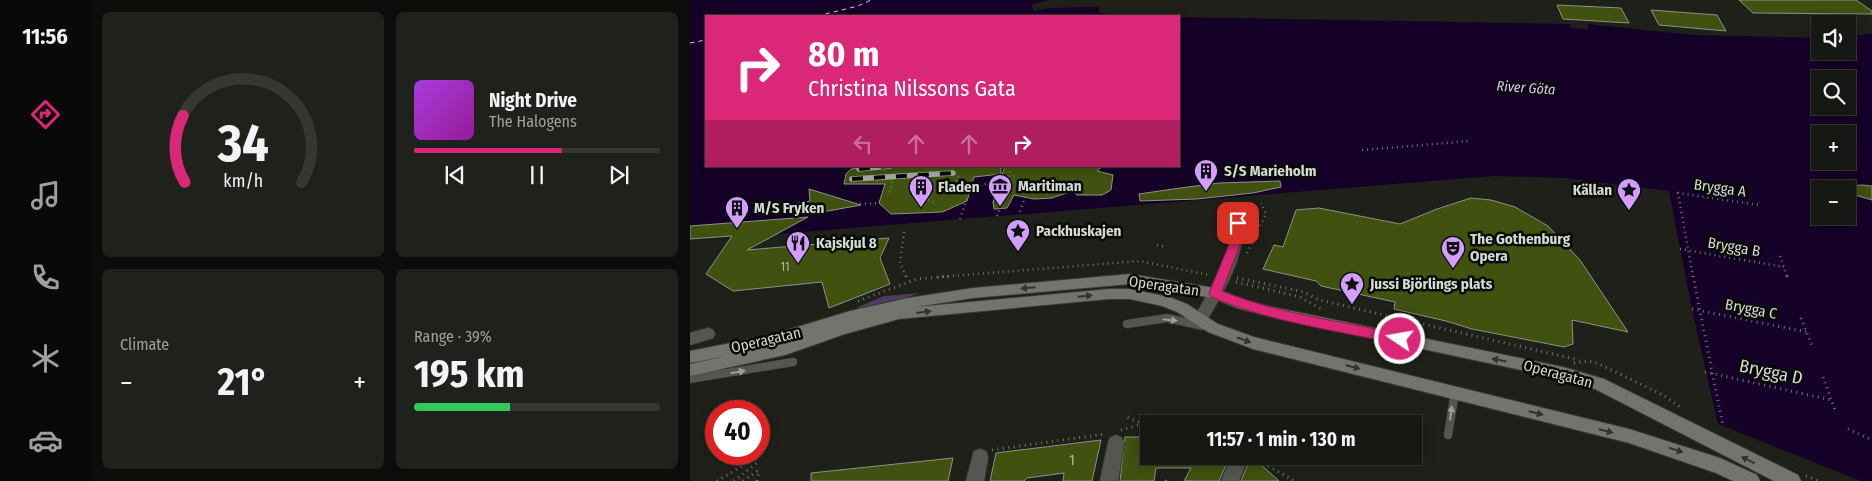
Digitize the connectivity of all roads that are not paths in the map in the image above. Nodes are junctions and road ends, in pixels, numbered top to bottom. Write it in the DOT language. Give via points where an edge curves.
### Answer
graph roads {
  1 [pos="1238,223"];
  2 [pos="1215,293"];
  3 [pos="1128,324"];
  4 [pos="1206,324"];
  5 [pos="708,334"];
  6 [pos="690,339"];
  7 [pos="690,357"];
  8 [pos="793,362"];
  9 [pos="690,370"];
  10 [pos="690,379"];
  11 [pos="1454,392"];
  12 [pos="1448,434"];
  13 [pos="1116,437"];
  14 [pos="980,457"];
  15 [pos="1237,465"];
  16 [pos="975,481"];
  17 [pos="1109,481"];
  18 [pos="1230,481"];
  19 [pos="1751,481"];
  20 [pos="1792,481"];
  1 -- 2 [label="street" via="1239,235"];
  2 -- 4 [label="street"];
  2 -- 7 [label="street, Operagatan, one-way" via="1130,279 972,293 882,308 796,334"];
  20 -- 2 [label="street, Operagatan, one-way" via="1599,384 1564,373 1272,312"];
  3 -- 4 [label="lane, one-way" via="1167,318"];
  9 -- 4 [label="street, Operagatan, one-way" via="785,349 899,314 1109,294 1130,294 1164,301"];
  4 -- 11 [label="street, Operagatan, one-way" via="1253,343"];
  5 -- 6 [label="street"];
  10 -- 8 [label="lane, one-way"];
  12 -- 11 [label="lane, one-way"];
  11 -- 19 [label="street, Operagatan, one-way" via="1662,446 1720,466"];
  13 -- 17 [label="street"];
  14 -- 16 [label="street"];
  15 -- 18 [label="street"];
}
